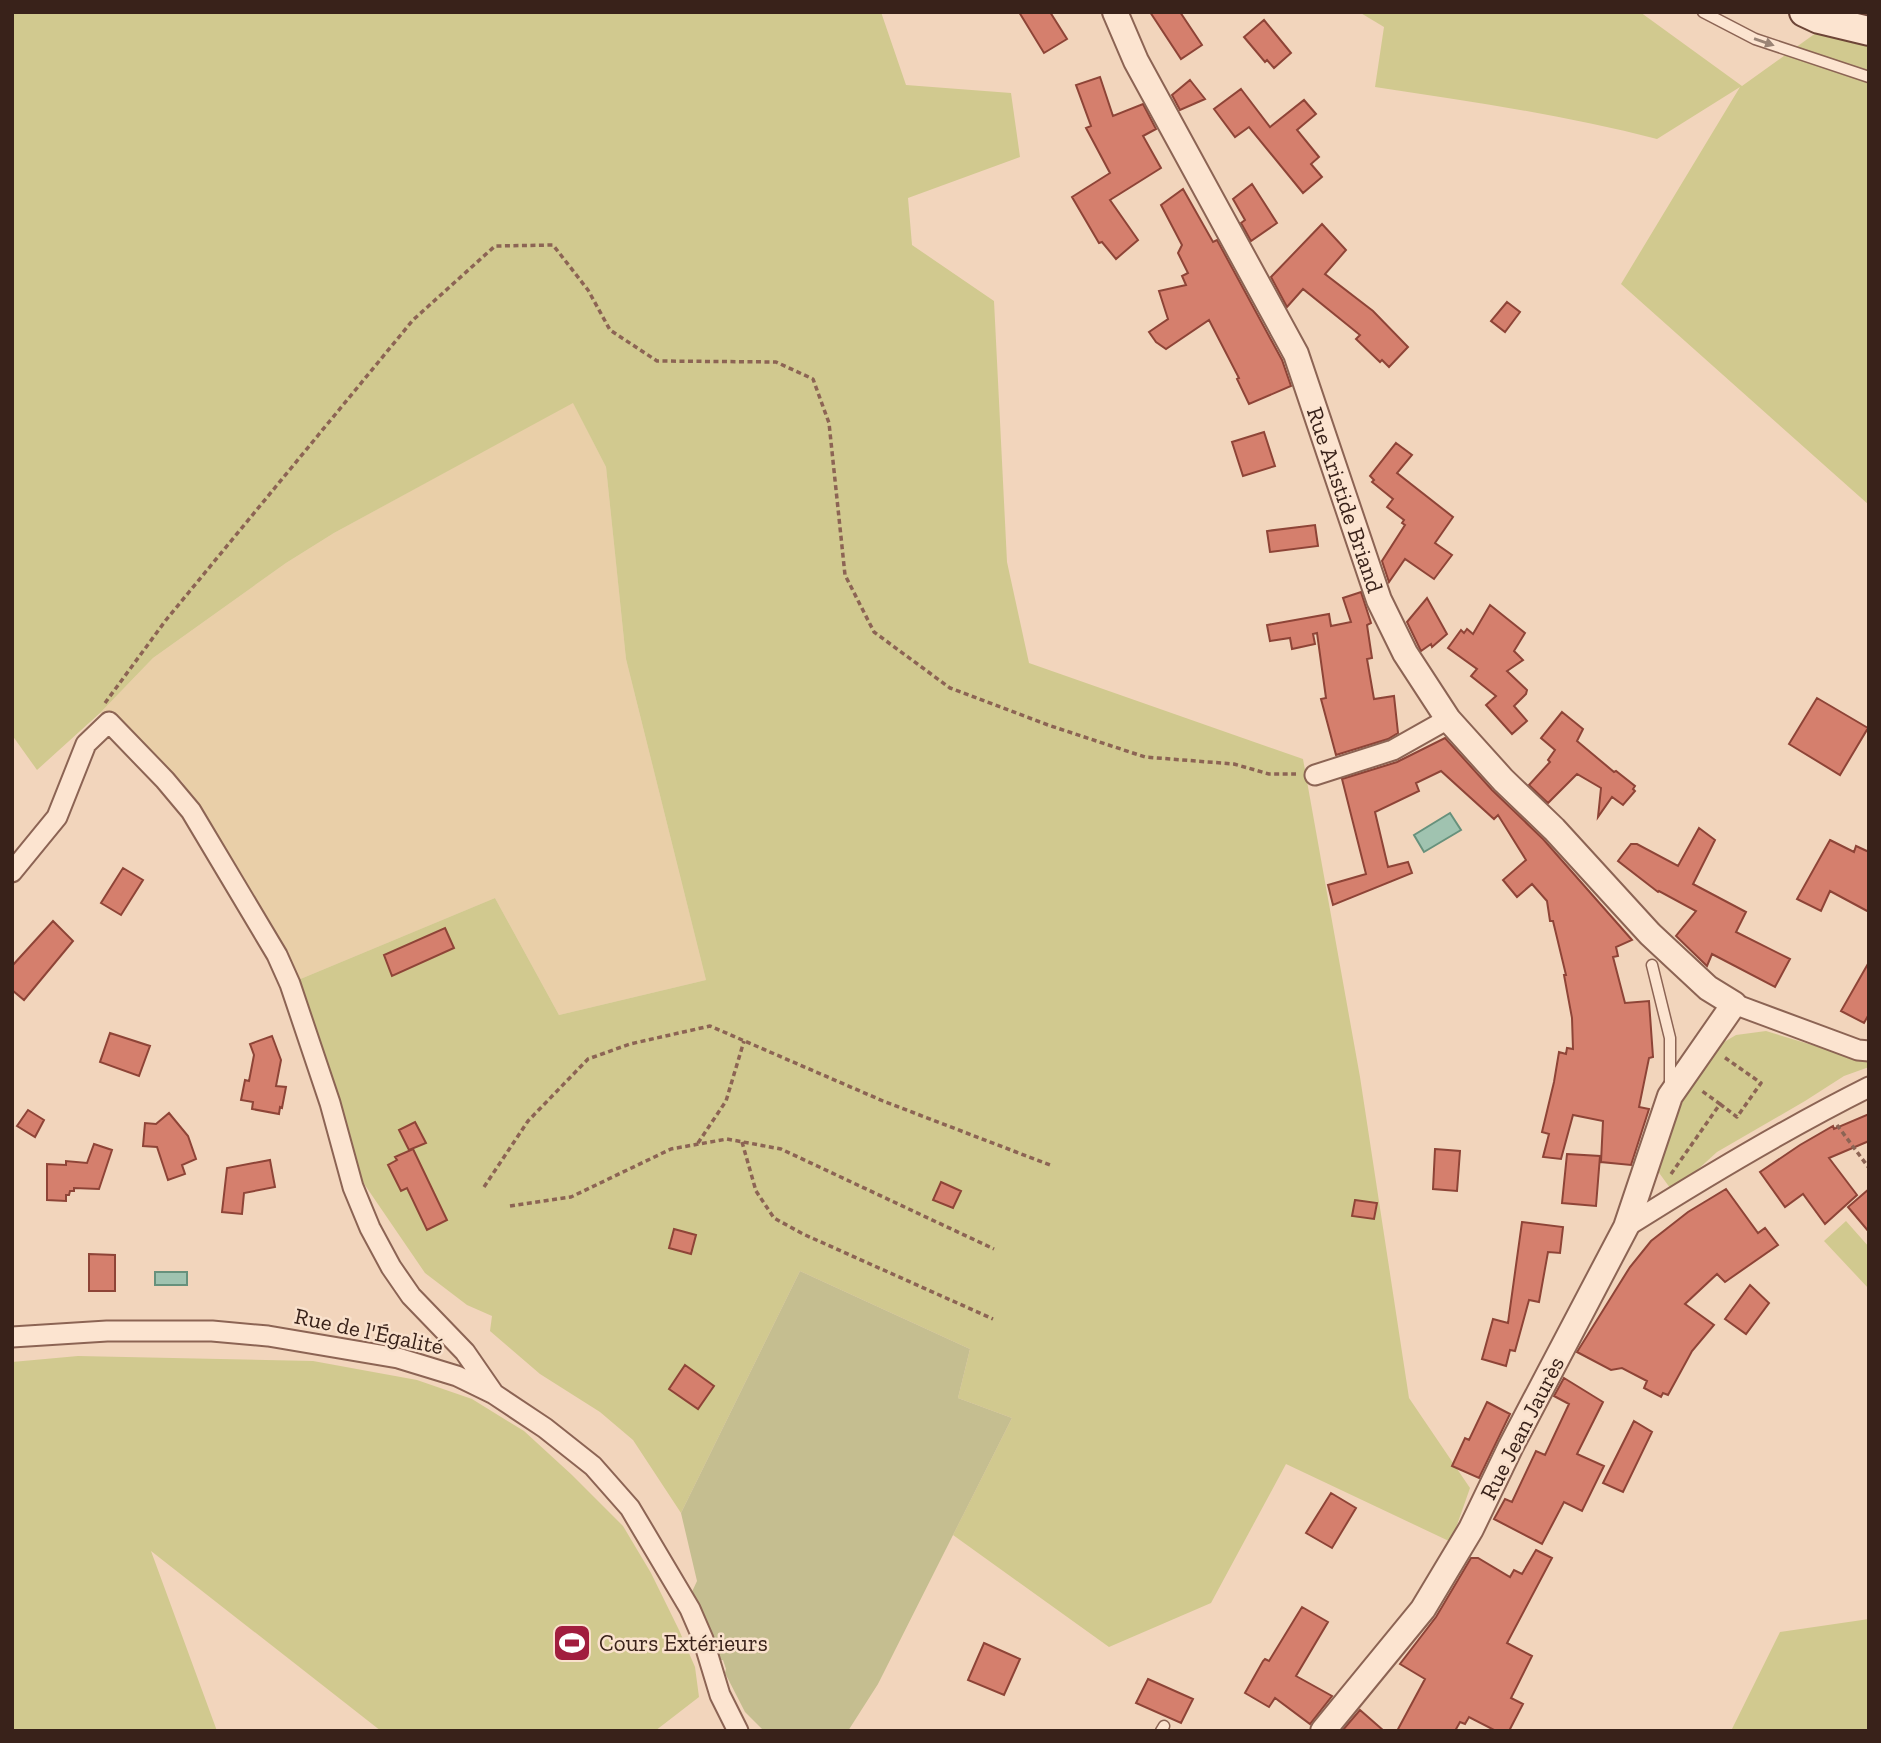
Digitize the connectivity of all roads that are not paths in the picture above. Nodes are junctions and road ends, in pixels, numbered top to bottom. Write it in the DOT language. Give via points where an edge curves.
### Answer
graph roads {
  1 [pos="1115,12"];
  2 [pos="1703,12"];
  3 [pos="1804,12"];
  4 [pos="1869,31"];
  5 [pos="1869,76"];
  6 [pos="1448,719"];
  7 [pos="1315,775"];
  8 [pos="12,872"];
  9 [pos="1652,965"];
  10 [pos="1734,1004"];
  11 [pos="1869,1051"];
  12 [pos="1869,1087"];
  13 [pos="1670,1096"];
  14 [pos="1626,1227"];
  15 [pos="12,1337"];
  16 [pos="494,1394"];
  17 [pos="738,1731"];
  18 [pos="1323,1731"];
  1 -- 6 [label="street, Rue Aristide Briand" via="1136,61 1296,354 1379,600 1405,653"];
  2 -- 5 [label="lane, one-way" via="1755,39"];
  3 -- 4 [label="main road"];
  6 -- 7 [label="street" via="1393,750"];
  6 -- 10 [label="street, Rue Aristide Briand" via="1650,934 1708,988"];
  8 -- 16 [label="street" via="57,817 86,744 109,722 191,811 276,955 290,984 370,1228 411,1296 465,1352"];
  9 -- 13 [label="lane" via="1670,1038"];
  10 -- 11 [label="street" via="1858,1051"];
  10 -- 13 [label="street, Rue Jean Jaurès"];
  12 -- 14 [label="street" via="1725,1165"];
  13 -- 14 [label="street, Rue Jean Jaurès"];
  14 -- 18 [label="street, Rue Jean Jaurès" via="1471,1529 1423,1609"];
  15 -- 16 [label="street, Rue de l'Égalité" via="107,1331 268,1336 398,1357"];
  16 -- 17 [label="street, Rue de l'Égalité" via="593,1466 631,1508 690,1609 719,1695"];
}
